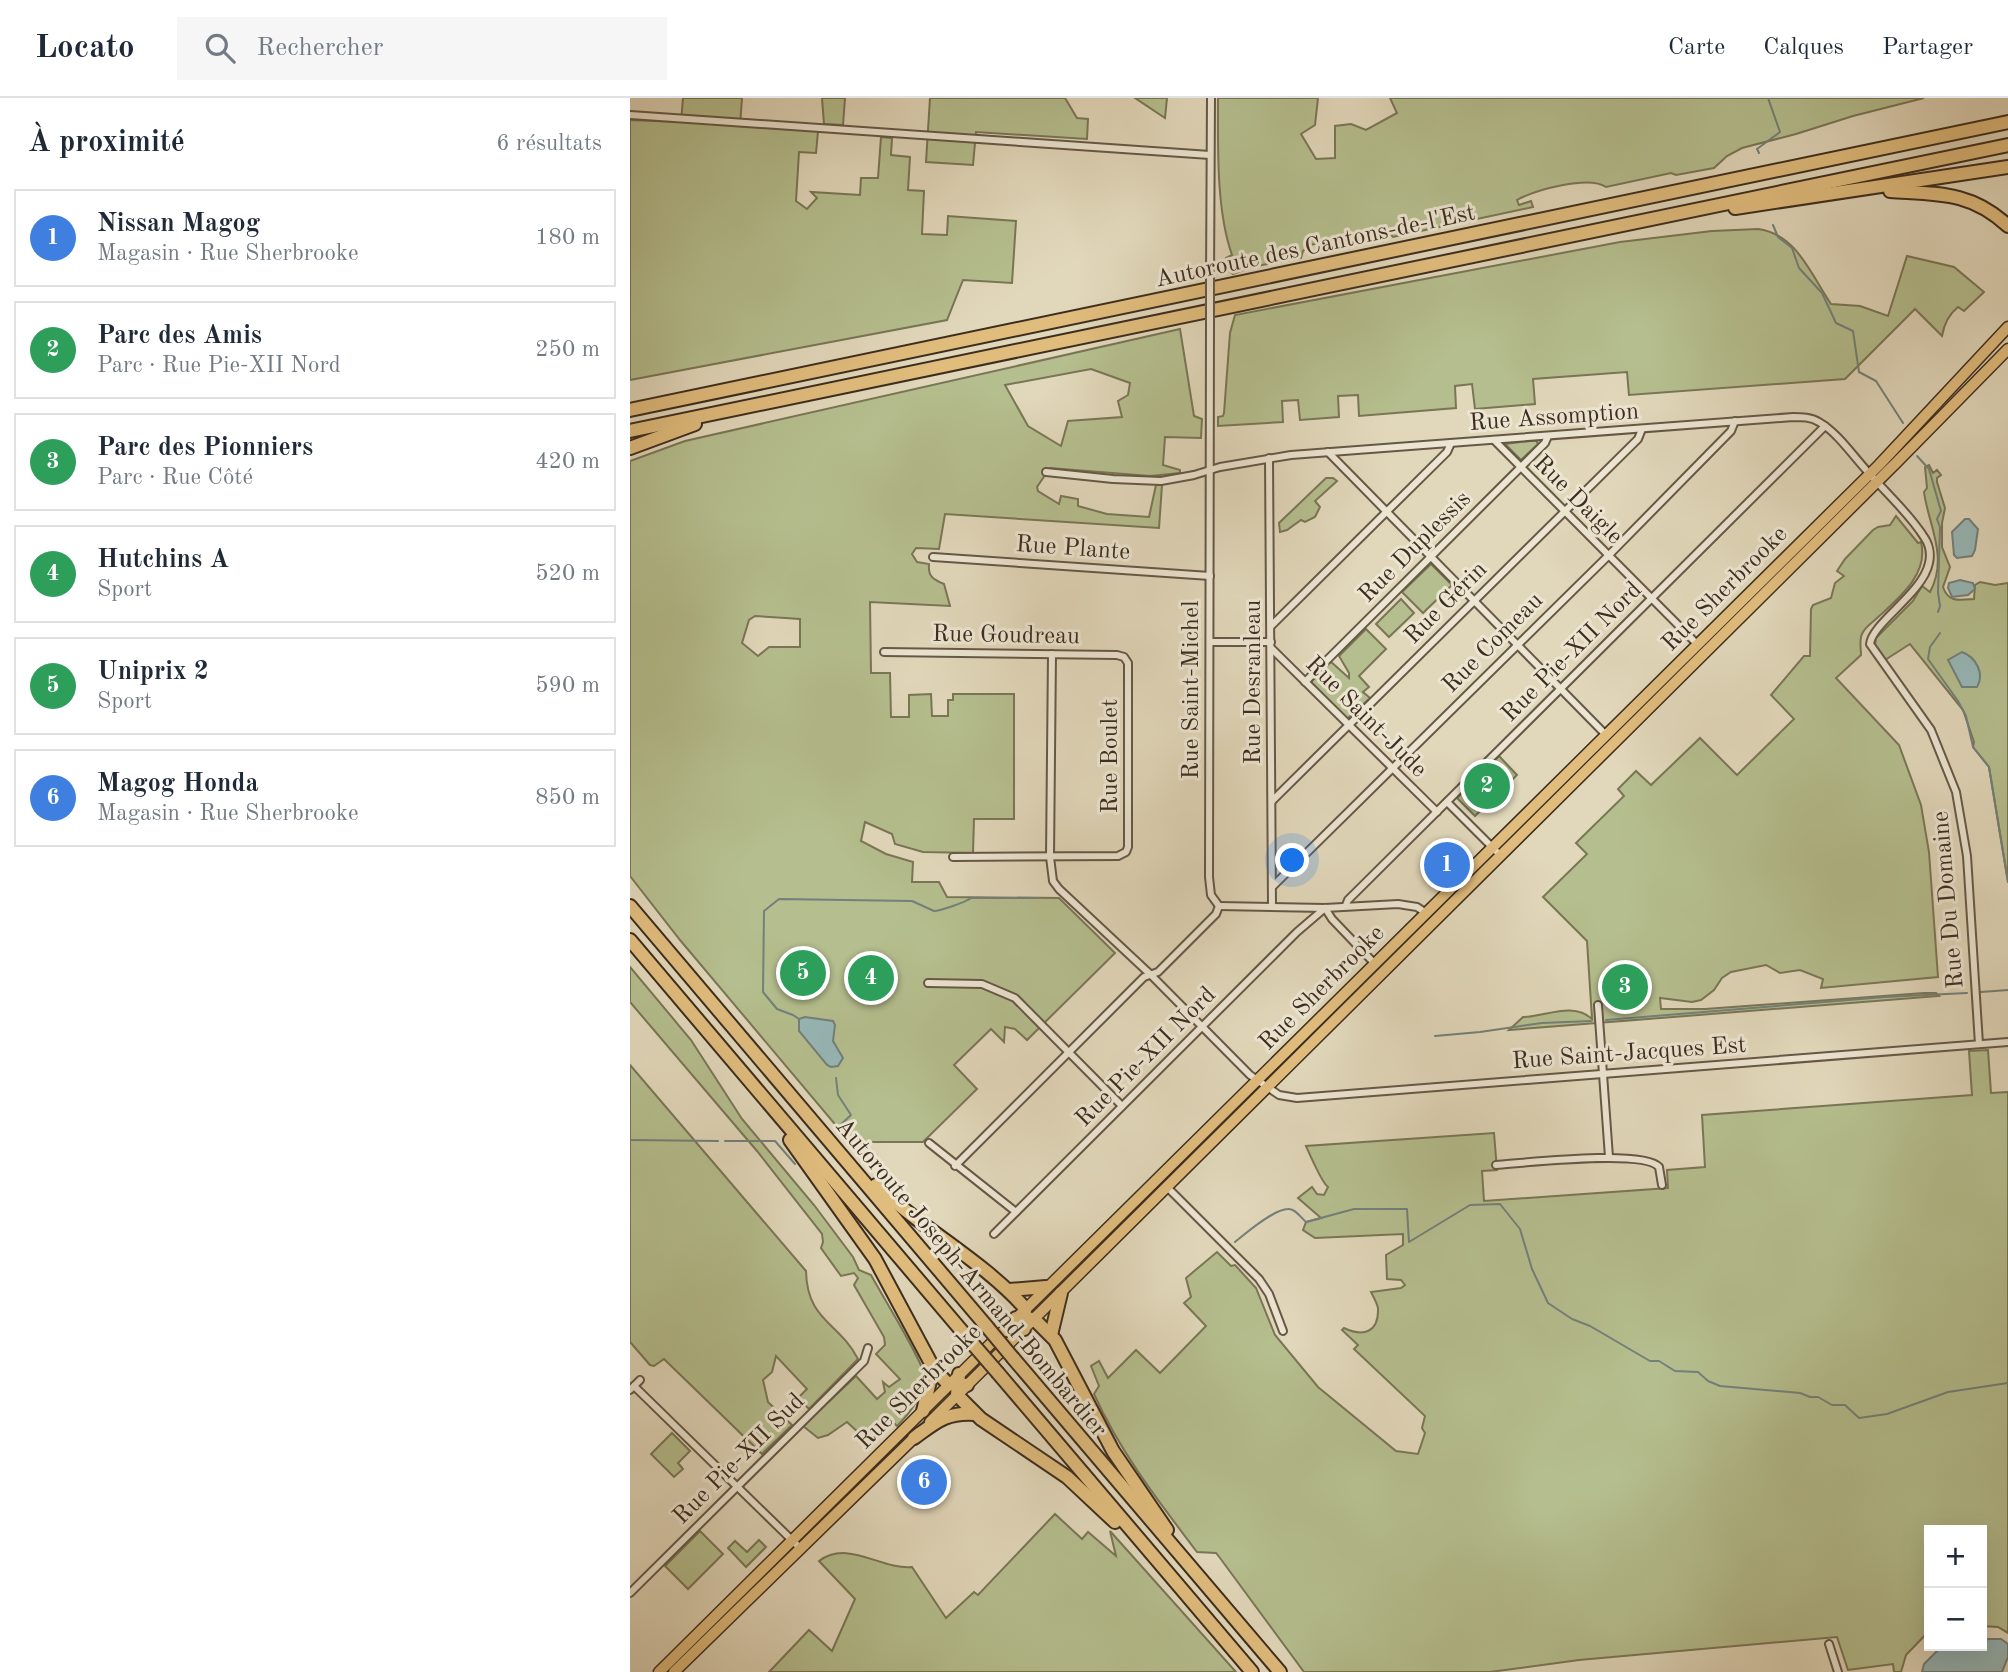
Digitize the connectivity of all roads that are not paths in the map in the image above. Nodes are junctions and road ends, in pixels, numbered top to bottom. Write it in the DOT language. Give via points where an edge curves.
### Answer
graph roads {
  1 [pos="1211,98"];
  2 [pos="2008,113"];
  3 [pos="630,115"];
  4 [pos="2008,121"];
  5 [pos="1933,137"];
  6 [pos="2008,145"];
  7 [pos="1210,155"];
  8 [pos="2008,167"];
  9 [pos="1866,189"];
  10 [pos="1679,213"];
  11 [pos="2008,226"];
  12 [pos="2008,327"];
  13 [pos="2008,349"];
  14 [pos="630,410"];
  15 [pos="735,410"];
  16 [pos="1735,421"];
  17 [pos="1825,426"];
  18 [pos="1642,429"];
  19 [pos="630,432"];
  20 [pos="1548,436"];
  21 [pos="1494,440"];
  22 [pos="1451,443"];
  23 [pos="630,448"];
  24 [pos="1328,452"];
  25 [pos="1269,458"];
  26 [pos="1520,467"];
  27 [pos="1210,470"];
  28 [pos="1046,472"];
  29 [pos="1873,478"];
  30 [pos="1564,511"];
  31 [pos="1387,512"];
  32 [pos="1431,555"];
  33 [pos="1608,556"];
  34 [pos="933,557"];
  35 [pos="1210,576"];
  36 [pos="1651,599"];
  37 [pos="1474,600"];
  38 [pos="1271,626"];
  39 [pos="1210,642"];
  40 [pos="1517,644"];
  41 [pos="1271,645"];
  42 [pos="1697,645"];
  43 [pos="884,652"];
  44 [pos="1052,654"];
  45 [pos="1126,659"];
  46 [pos="1306,682"];
  47 [pos="1561,688"];
  48 [pos="1349,725"];
  49 [pos="1606,735"];
  50 [pos="1392,768"];
  51 [pos="1272,801"];
  52 [pos="1447,802"];
  53 [pos="1437,812"];
  54 [pos="1496,851"];
  55 [pos="953,857"];
  56 [pos="1050,858"];
  57 [pos="1272,887"];
  58 [pos="1346,905"];
  59 [pos="1219,906"];
  60 [pos="1272,906"];
  61 [pos="631,907"];
  62 [pos="1325,908"];
  63 [pos="1426,913"];
  64 [pos="630,940"];
  65 [pos="1375,964"];
  66 [pos="1151,975"];
  67 [pos="928,983"];
  68 [pos="1598,1005"];
  69 [pos="1202,1027"];
  70 [pos="2008,1042"];
  71 [pos="1979,1044"];
  72 [pos="1069,1053"];
  73 [pos="732,1060"];
  74 [pos="1603,1073"];
  75 [pos="1261,1084"];
  76 [pos="1122,1106"];
  77 [pos="825,1136"];
  78 [pos="929,1143"];
  79 [pos="1609,1157"];
  80 [pos="1496,1165"];
  81 [pos="955,1166"];
  82 [pos="1662,1185"];
  83 [pos="1166,1186"];
  84 [pos="1016,1212"];
  85 [pos="994,1234"];
  86 [pos="1046,1287"];
  87 [pos="1009,1290"];
  88 [pos="1061,1293"];
  89 [pos="1025,1319"];
  90 [pos="1283,1331"];
  91 [pos="1051,1335"];
  92 [pos="868,1348"];
  93 [pos="931,1365"];
  94 [pos="640,1380"];
  95 [pos="958,1385"];
  96 [pos="632,1388"];
  97 [pos="923,1410"];
  98 [pos="975,1415"];
  99 [pos="914,1438"];
  100 [pos="737,1485"];
  101 [pos="796,1544"];
  102 [pos="1156,1560"];
  103 [pos="1192,1568"];
  104 [pos="630,1593"];
  105 [pos="1829,1644"];
  106 [pos="659,1672"];
  107 [pos="674,1672"];
  108 [pos="1252,1672"];
  109 [pos="1280,1672"];
  110 [pos="1838,1672"];
  1 -- 7 [label="street, Rue Saint-Michel"];
  2 -- 5 [label="highway"];
  3 -- 7 [label="street"];
  4 -- 5 [label="highway, Autoroute des Cantons-de-l'Est"];
  5 -- 14 [label="highway, Autoroute des Cantons-de-l'Est"];
  6 -- 10 [label="highway, Autoroute des Cantons-de-l'Est"];
  7 -- 27 [label="street, Rue Saint-Michel, bridge"];
  8 -- 9 [label="highway"];
  9 -- 10 [label="highway"];
  9 -- 11 [label="highway" via="1958,196 1981,205"];
  10 -- 15 [label="highway, Autoroute des Cantons-de-l'Est"];
  12 -- 29 [label="main road, Rue Sherbrooke"];
  13 -- 29 [label="main road, Rue Sherbrooke"];
  15 -- 19 [label="highway, Autoroute des Cantons-de-l'Est"];
  15 -- 23 [label="highway"];
  16 -- 17 [label="street, Rue Assomption" via="1798,416"];
  16 -- 18 [label="street, Rue Assomption"];
  16 -- 33 [label="street, Rue Comeau" via="1731,431"];
  17 -- 29 [label="street"];
  17 -- 36 [label="street, Rue Pie-XII Nord"];
  18 -- 20 [label="street, Rue Assomption"];
  18 -- 30 [label="street, Rue Gérin" via="1638,439"];
  20 -- 21 [label="street, Rue Assomption"];
  20 -- 26 [label="street, Rue Duplessis"];
  21 -- 22 [label="street, Rue Assomption"];
  21 -- 26 [label="street, Rue Daigle"];
  22 -- 24 [label="street, Rue Assomption"];
  22 -- 31 [label="street"];
  24 -- 25 [label="street, Rue Assomption"];
  24 -- 31 [label="street"];
  25 -- 27 [label="street, Rue Assomption"];
  25 -- 38 [label="street, Rue Desranleau"];
  26 -- 30 [label="street, Rue Daigle"];
  26 -- 32 [label="street, Rue Duplessis"];
  27 -- 28 [label="street, Rue Assomption" via="1155,481"];
  27 -- 35 [label="street, Rue Saint-Michel"];
  29 -- 42 [label="main road, Rue Sherbrooke"];
  29 -- 54 [label="main road, Rue Sherbrooke"];
  29 -- 71 [label="street, Rue Du Domaine" via="1925,537 1930,550 1921,580 1874,633 1870,644 1931,730 1956,792 1967,856"];
  30 -- 33 [label="street, Rue Daigle"];
  30 -- 37 [label="street, Rue Gérin"];
  31 -- 32 [label="street"];
  31 -- 38 [label="street"];
  32 -- 37 [label="street"];
  32 -- 46 [label="street, Rue Duplessis"];
  33 -- 36 [label="street, Rue Daigle"];
  33 -- 40 [label="street, Rue Comeau"];
  34 -- 35 [label="street, Rue Plante"];
  35 -- 39 [label="street, Rue Saint-Michel"];
  36 -- 42 [label="street, Rue Daigle"];
  36 -- 47 [label="street, Rue Pie-XII Nord"];
  37 -- 40 [label="street"];
  37 -- 48 [label="street, Rue Gérin"];
  38 -- 41 [label="street, Rue Desranleau"];
  39 -- 41 [label="street"];
  39 -- 59 [label="street, Rue Saint-Michel" via="1209,877"];
  40 -- 47 [label="street"];
  40 -- 50 [label="street, Rue Comeau"];
  41 -- 46 [label="street, Rue Saint-Jude"];
  41 -- 51 [label="street, Rue Desranleau"];
  42 -- 49 [label="main road, Rue Sherbrooke"];
  43 -- 44 [label="street, Rue Goudreau"];
  44 -- 45 [label="street, Rue Goudreau"];
  44 -- 56 [label="street"];
  45 -- 56 [label="street, Rue Boulet" via="1128,847 1120,856"];
  46 -- 48 [label="street, Rue Saint-Jude"];
  47 -- 49 [label="street"];
  47 -- 52 [label="street, Rue Pie-XII Nord"];
  48 -- 50 [label="street, Rue Saint-Jude"];
  48 -- 51 [label="street, Rue Gérin"];
  49 -- 54 [label="main road, Rue Sherbrooke"];
  50 -- 53 [label="street, Rue Saint-Jude"];
  50 -- 57 [label="street, Rue Comeau"];
  51 -- 57 [label="street, Rue Desranleau"];
  52 -- 53 [label="street, Rue Pie-XII Nord"];
  52 -- 54 [label="street"];
  53 -- 58 [label="street, Rue Pie-XII Nord"];
  54 -- 63 [label="main road, Rue Sherbrooke"];
  54 -- 75 [label="main road, Rue Sherbrooke"];
  55 -- 56 [label="street"];
  56 -- 66 [label="street" via="1053,881 1059,889"];
  57 -- 60 [label="street, Rue Desranleau"];
  58 -- 62 [label="street"];
  58 -- 63 [label="street" via="1403,904"];
  59 -- 60 [label="street"];
  59 -- 66 [label="street"];
  60 -- 62 [label="street"];
  61 -- 77 [label="highway, Autoroute Joseph-Armand-Bombardier"];
  62 -- 65 [label="street"];
  62 -- 69 [label="street, Rue Pie-XII Nord"];
  63 -- 65 [label="main road, Rue Sherbrooke"];
  64 -- 73 [label="highway, Autoroute Joseph-Armand-Bombardier"];
  65 -- 75 [label="main road, Rue Sherbrooke"];
  66 -- 69 [label="street"];
  66 -- 72 [label="street"];
  67 -- 72 [label="street" via="982,984 1012,996"];
  68 -- 74 [label="street"];
  69 -- 75 [label="street"];
  69 -- 76 [label="street, Rue Pie-XII Nord"];
  70 -- 71 [label="street, Rue Saint-Jacques Est"];
  71 -- 74 [label="street, Rue Saint-Jacques Est"];
  72 -- 76 [label="street"];
  72 -- 81 [label="street"];
  73 -- 93 [label="highway" via="864,1241"];
  73 -- 102 [label="highway, Autoroute Joseph-Armand-Bombardier, bridge"];
  74 -- 75 [label="street, Rue Saint-Jacques Est" via="1297,1098 1280,1096"];
  74 -- 79 [label="street"];
  75 -- 83 [label="main road, Rue Sherbrooke"];
  75 -- 86 [label="main road, Rue Sherbrooke"];
  76 -- 84 [label="street, Rue Pie-XII Nord"];
  77 -- 87 [label="highway" via="896,1204"];
  77 -- 103 [label="highway, Autoroute Joseph-Armand-Bombardier, bridge"];
  78 -- 81 [label="street"];
  79 -- 80 [label="street"];
  79 -- 82 [label="street" via="1655,1162"];
  81 -- 84 [label="street"];
  83 -- 88 [label="main road, Rue Sherbrooke"];
  83 -- 90 [label="street" via="1259,1279"];
  84 -- 85 [label="street, Rue Pie-XII Nord"];
  86 -- 87 [label="highway"];
  86 -- 89 [label="main road, Rue Sherbrooke"];
  87 -- 89 [label="highway"];
  88 -- 89 [label="main road, Rue Sherbrooke"];
  88 -- 91 [label="highway"];
  89 -- 91 [label="highway"];
  89 -- 95 [label="main road, Rue Sherbrooke"];
  91 -- 103 [label="highway" via="1113,1451"];
  92 -- 100 [label="street, Rue Pie-XII Sud" via="864,1361"];
  93 -- 95 [label="highway"];
  93 -- 97 [label="highway"];
  94 -- 96 [label="street"];
  95 -- 97 [label="main road, Rue Sherbrooke"];
  95 -- 98 [label="highway"];
  95 -- 99 [label="main road, Rue Sherbrooke"];
  96 -- 100 [label="street"];
  97 -- 101 [label="main road, Rue Sherbrooke"];
  98 -- 99 [label="highway" via="947,1416"];
  98 -- 102 [label="highway" via="1067,1477"];
  99 -- 101 [label="main road, Rue Sherbrooke"];
  100 -- 101 [label="street"];
  100 -- 104 [label="street, Rue Pie-XII Sud"];
  101 -- 106 [label="main road, Rue Sherbrooke"];
  101 -- 107 [label="main road, Rue Sherbrooke"];
  102 -- 108 [label="highway, Autoroute Joseph-Armand-Bombardier"];
  103 -- 109 [label="highway, Autoroute Joseph-Armand-Bombardier"];
  105 -- 110 [label="street"];
}
